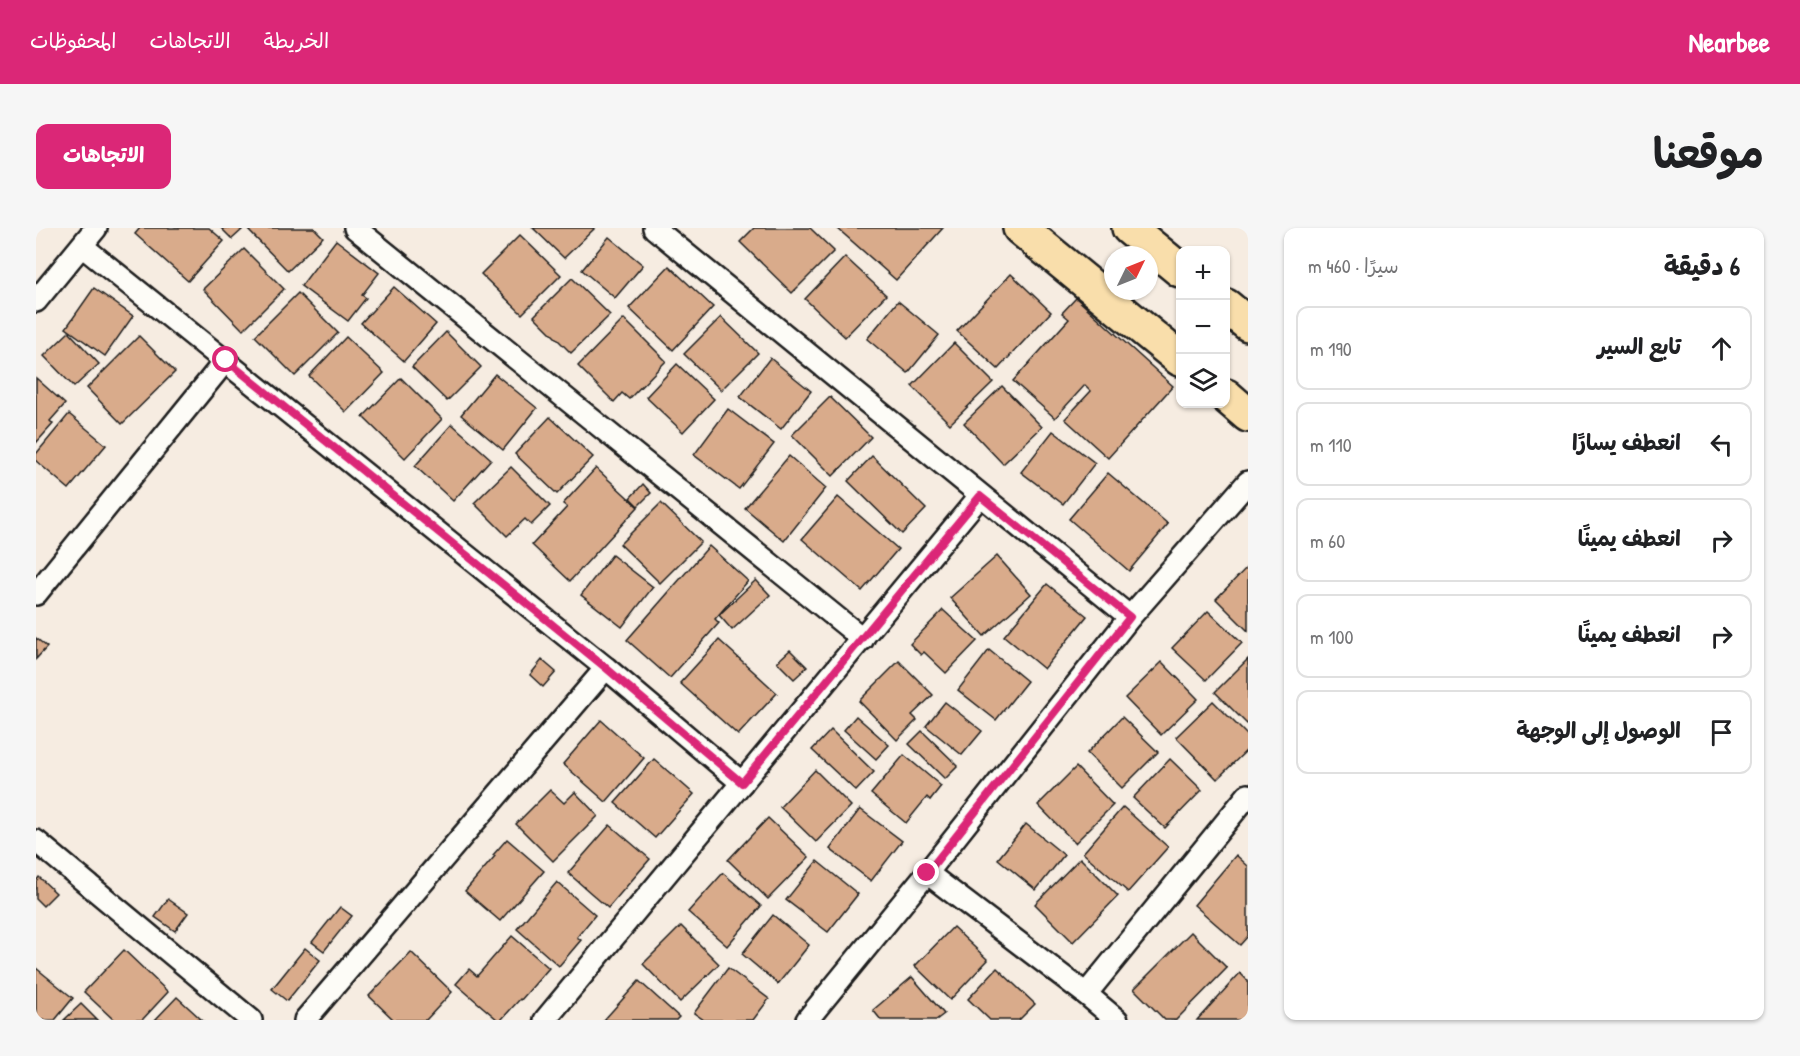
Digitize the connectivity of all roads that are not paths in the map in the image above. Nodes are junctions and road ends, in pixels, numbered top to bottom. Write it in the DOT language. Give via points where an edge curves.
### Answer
graph roads {
  1 [pos="96,228"];
  2 [pos="355,228"];
  3 [pos="654,228"];
  4 [pos="1020,228"];
  5 [pos="1129,228"];
  6 [pos="82,246"];
  7 [pos="1176,267"];
  8 [pos="36,301"];
  9 [pos="1230,309"];
  10 [pos="1248,324"];
  11 [pos="1176,356"];
  12 [pos="226,360"];
  13 [pos="1230,399"];
  14 [pos="1248,415"];
  15 [pos="1248,482"];
  16 [pos="980,496"];
  17 [pos="36,594"];
  18 [pos="1130,617"];
  19 [pos="863,639"];
  20 [pos="606,668"];
  21 [pos="742,783"];
  22 [pos="1248,795"];
  23 [pos="36,841"];
  24 [pos="927,873"];
  25 [pos="1086,994"];
  26 [pos="252,1020"];
  27 [pos="304,1020"];
  28 [pos="545,1020"];
  29 [pos="808,1020"];
  30 [pos="1117,1020"];
  1 -- 6 [label="street"];
  2 -- 19 [label="street"];
  3 -- 16 [label="street"];
  4 -- 11 [label="main road"];
  5 -- 7 [label="main road"];
  6 -- 8 [label="street"];
  6 -- 12 [label="street"];
  9 -- 10 [label="main road"];
  12 -- 17 [label="street"];
  12 -- 20 [label="street"];
  13 -- 14 [label="main road"];
  15 -- 18 [label="street"];
  16 -- 18 [label="street"];
  16 -- 19 [label="street"];
  18 -- 24 [label="street"];
  19 -- 21 [label="street"];
  20 -- 21 [label="street"];
  20 -- 27 [label="street"];
  21 -- 28 [label="street"];
  22 -- 25 [label="street"];
  23 -- 26 [label="street"];
  24 -- 25 [label="street"];
  24 -- 29 [label="street"];
  25 -- 30 [label="street"];
}
